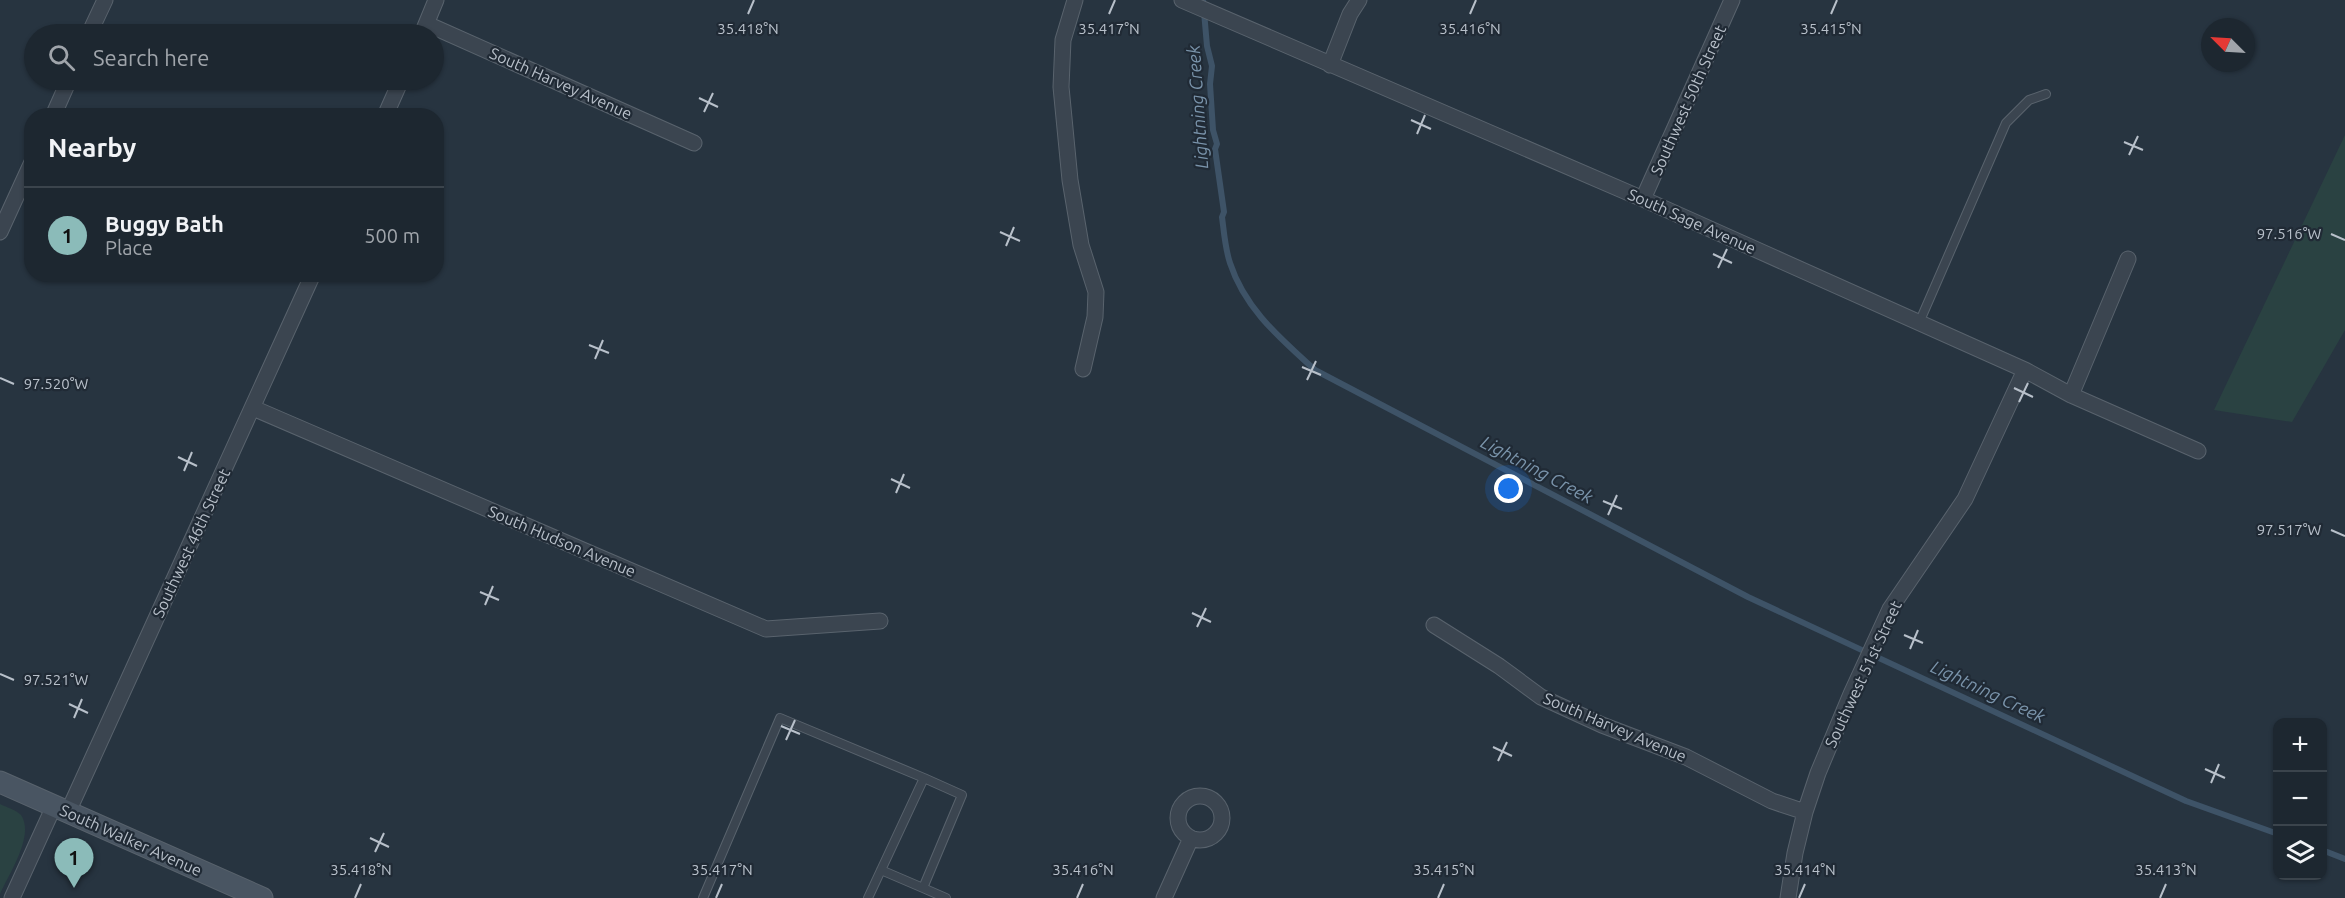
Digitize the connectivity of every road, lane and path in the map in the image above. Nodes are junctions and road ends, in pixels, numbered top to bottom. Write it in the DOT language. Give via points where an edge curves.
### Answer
graph roads {
  1 [pos="105,0"];
  2 [pos="436,0"];
  3 [pos="1075,0"];
  4 [pos="1182,0"];
  5 [pos="1359,0"];
  6 [pos="1732,0"];
  7 [pos="94,24"];
  8 [pos="426,24"];
  9 [pos="444,37"];
  10 [pos="1330,65"];
  11 [pos="65,90"];
  12 [pos="397,90"];
  13 [pos="2046,94"];
  14 [pos="57,108"];
  15 [pos="389,108"];
  16 [pos="694,143"];
  17 [pos="24,180"];
  18 [pos="1643,199"];
  19 [pos="0,232"];
  20 [pos="2128,259"];
  21 [pos="309,282"];
  22 [pos="1919,323"];
  23 [pos="1083,369"];
  24 [pos="2025,370"];
  25 [pos="2071,395"];
  26 [pos="253,408"];
  27 [pos="2198,451"];
  28 [pos="880,621"];
  29 [pos="1434,625"];
  30 [pos="924,778"];
  31 [pos="0,782"];
  32 [pos="61,809"];
  33 [pos="1805,812"];
  34 [pos="1191,838"];
  35 [pos="881,870"];
  36 [pos="923,888"];
  37 [pos="12,898"];
  38 [pos="262,898"];
  39 [pos="702,898"];
  40 [pos="868,898"];
  41 [pos="946,898"];
  42 [pos="1164,898"];
  43 [pos="1788,898"];
  1 -- 7 [label="street"];
  2 -- 8 [label="street"];
  3 -- 23 [label="street" via="1063,40 1061,87 1079,234 1096,292 1095,317"];
  4 -- 10 [label="street, South Sage Avenue"];
  5 -- 10 [label="street"];
  6 -- 18 [label="street, Southwest 50th Street"];
  9 -- 16 [label="street, South Harvey Avenue"];
  10 -- 18 [label="street, South Sage Avenue"];
  11 -- 14 [label="street"];
  12 -- 15 [label="street"];
  13 -- 22 [label="lane" via="2029,100 2006,123"];
  17 -- 19 [label="street"];
  18 -- 22 [label="street, South Sage Avenue"];
  20 -- 25 [label="street"];
  21 -- 26 [label="street, Southwest 46th Street"];
  22 -- 24 [label="street, South Sage Avenue"];
  24 -- 25 [label="street, South Sage Avenue"];
  24 -- 33 [label="street, Southwest 51st Street" via="1965,499 1890,609 1818,772"];
  25 -- 27 [label="street, South Sage Avenue"];
  26 -- 28 [label="street, South Hudson Avenue" via="766,629"];
  26 -- 32 [label="street, Southwest 46th Street"];
  29 -- 33 [label="street, South Harvey Avenue" via="1541,697 1686,757 1772,801"];
  30 -- 35 [label="lane"];
  30 -- 36 [label="lane" via="962,795"];
  30 -- 39 [label="lane" via="780,718"];
  31 -- 32 [label="main road, South Walker Avenue"];
  32 -- 37 [label="street, Southwest 46th Street"];
  32 -- 38 [label="main road, South Walker Avenue"];
  33 -- 43 [label="street, Southwest 51st Street"];
  34 -- 42 [label="street"];
  35 -- 36 [label="lane"];
  35 -- 40 [label="lane"];
  36 -- 41 [label="lane"];
}
